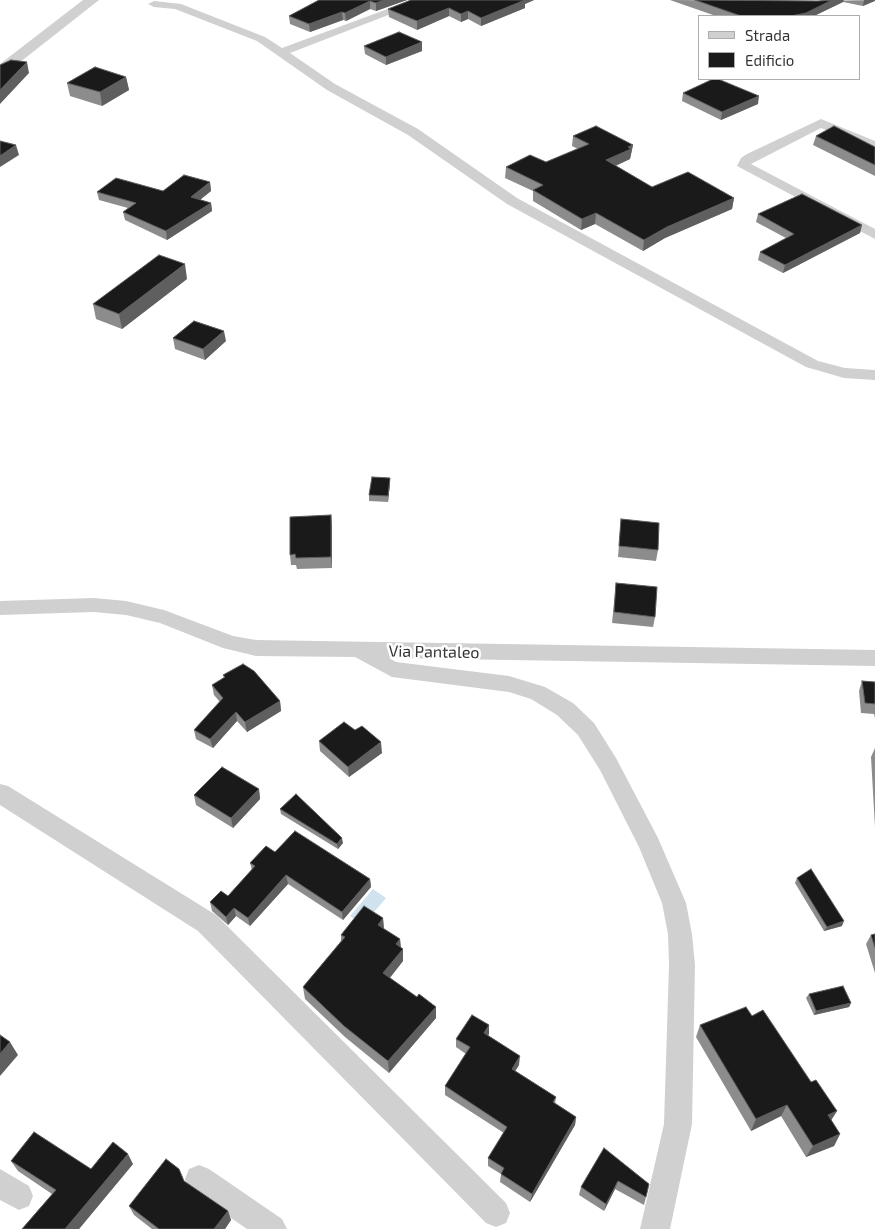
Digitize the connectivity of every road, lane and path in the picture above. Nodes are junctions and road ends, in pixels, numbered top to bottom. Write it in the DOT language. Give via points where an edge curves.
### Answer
graph roads {
  1 [pos="92,0"];
  2 [pos="159,0"];
  3 [pos="422,0"];
  4 [pos="283,52"];
  5 [pos="0,71"];
  6 [pos="875,146"];
  7 [pos="875,235"];
  8 [pos="875,375"];
  9 [pos="0,608"];
  10 [pos="359,651"];
  11 [pos="875,658"];
  12 [pos="0,793"];
  13 [pos="199,1179"];
  14 [pos="496,1213"];
  15 [pos="272,1229"];
  16 [pos="655,1229"];
  1 -- 5 [label="street"];
  2 -- 4 [label="street" via="154,4 177,6 253,35"];
  3 -- 4 [label="street"];
  4 -- 8 [label="street" via="331,86 413,132 512,200 812,364 844,373"];
  6 -- 7 [label="street" via="821,123 752,157 744,166"];
  9 -- 10 [label="street, Via Pantaleo" via="94,605 126,608 164,617 230,643 256,648"];
  10 -- 11 [label="street, Via Pantaleo"];
  10 -- 16 [label="street" via="392,668 509,684 538,693 565,709 586,729 642,829 674,903 681,958 678,1124"];
  12 -- 14 [label="street" via="207,923"];
  13 -- 15 [label="street"];
}
